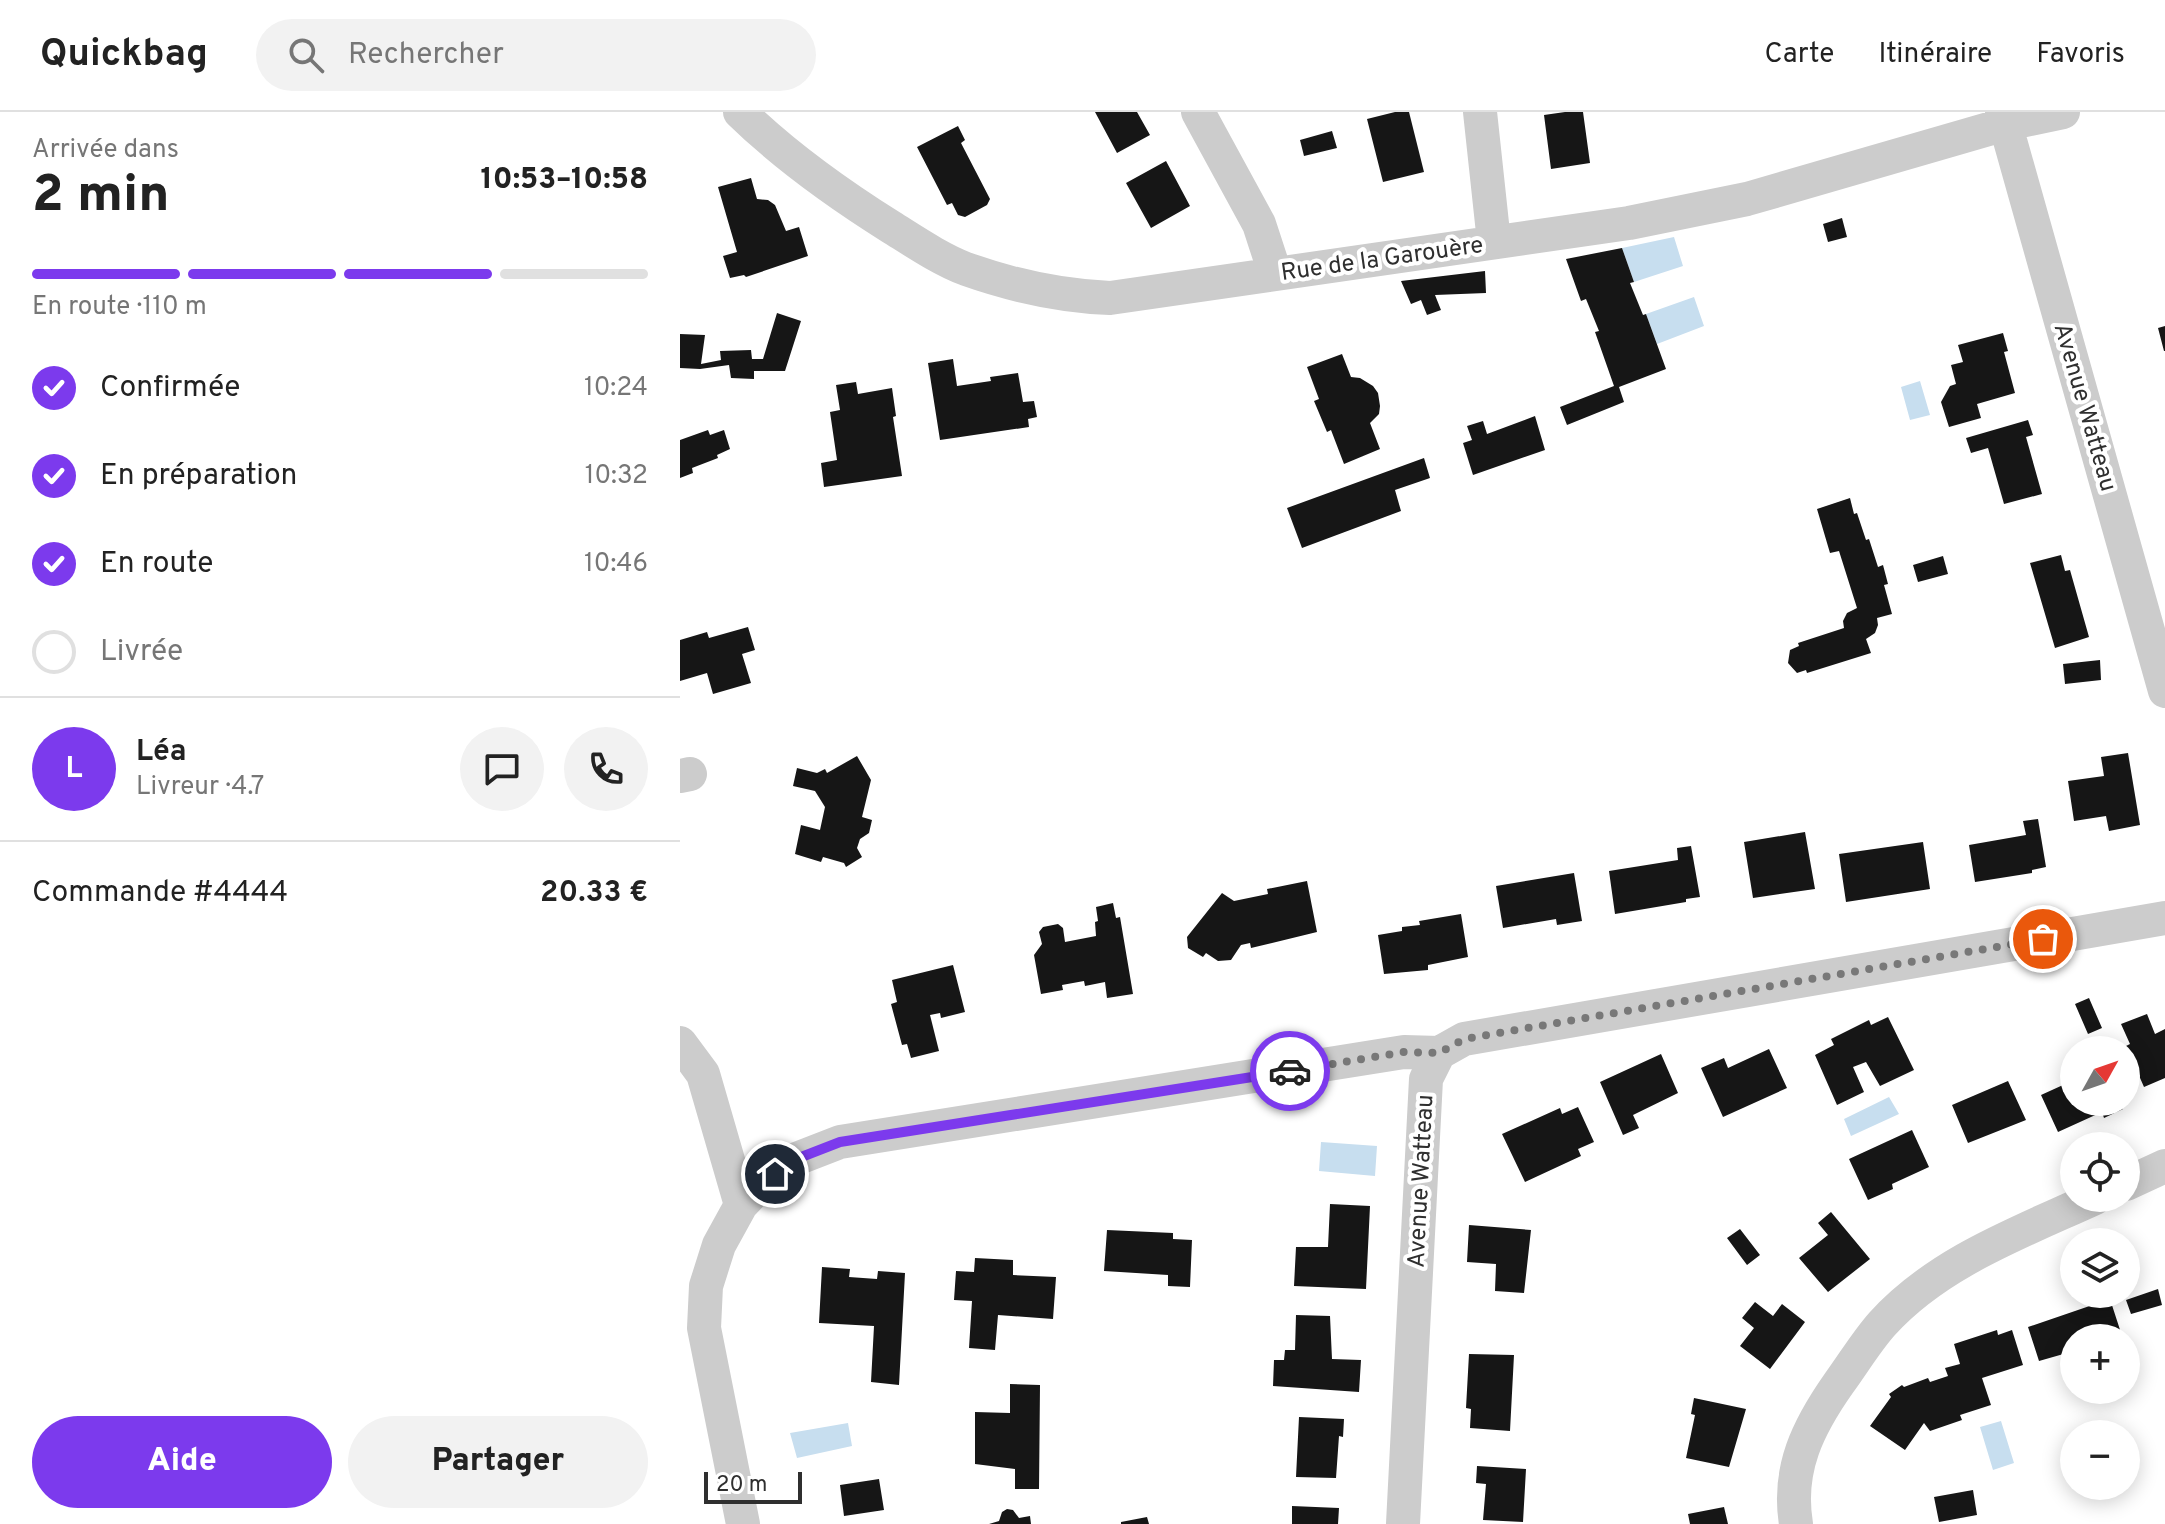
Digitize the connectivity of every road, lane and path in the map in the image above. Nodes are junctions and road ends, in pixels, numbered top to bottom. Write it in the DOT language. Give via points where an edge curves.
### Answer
graph roads {
  1 [pos="740,112"];
  2 [pos="1198,112"];
  3 [pos="1480,112"];
  4 [pos="2063,112"];
  5 [pos="2004,118"];
  6 [pos="1494,242"];
  7 [pos="1275,273"];
  8 [pos="2165,691"];
  9 [pos="2165,918"];
  10 [pos="680,1043"];
  11 [pos="1439,1053"];
  12 [pos="2165,1166"];
  13 [pos="2140,1178"];
  14 [pos="741,1205"];
  15 [pos="2064,1212"];
  16 [pos="743,1524"];
  17 [pos="1403,1524"];
  18 [pos="1796,1524"];
  1 -- 7 [label="street, Rue de la Garouère" via="843,197 914,241 964,268 1022,286 1110,298"];
  2 -- 7 [label="street" via="1259,224"];
  3 -- 6 [label="street"];
  4 -- 5 [label="street, Rue de la Garouère"];
  5 -- 6 [label="street, Rue de la Garouère" via="1747,199"];
  5 -- 8 [label="street, Avenue Watteau"];
  6 -- 7 [label="street, Rue de la Garouère"];
  9 -- 11 [label="street" via="1464,1039"];
  10 -- 14 [label="street" via="703,1074"];
  11 -- 14 [label="street" via="1404,1052 840,1142 791,1161"];
  11 -- 17 [label="street, Avenue Watteau" via="1426,1079"];
  12 -- 13 [label="street"];
  14 -- 16 [label="street" via="719,1245 706,1286 704,1328"];
  15 -- 18 [label="street" via="1957,1264 1881,1324 1806,1435 1796,1466"];
}
